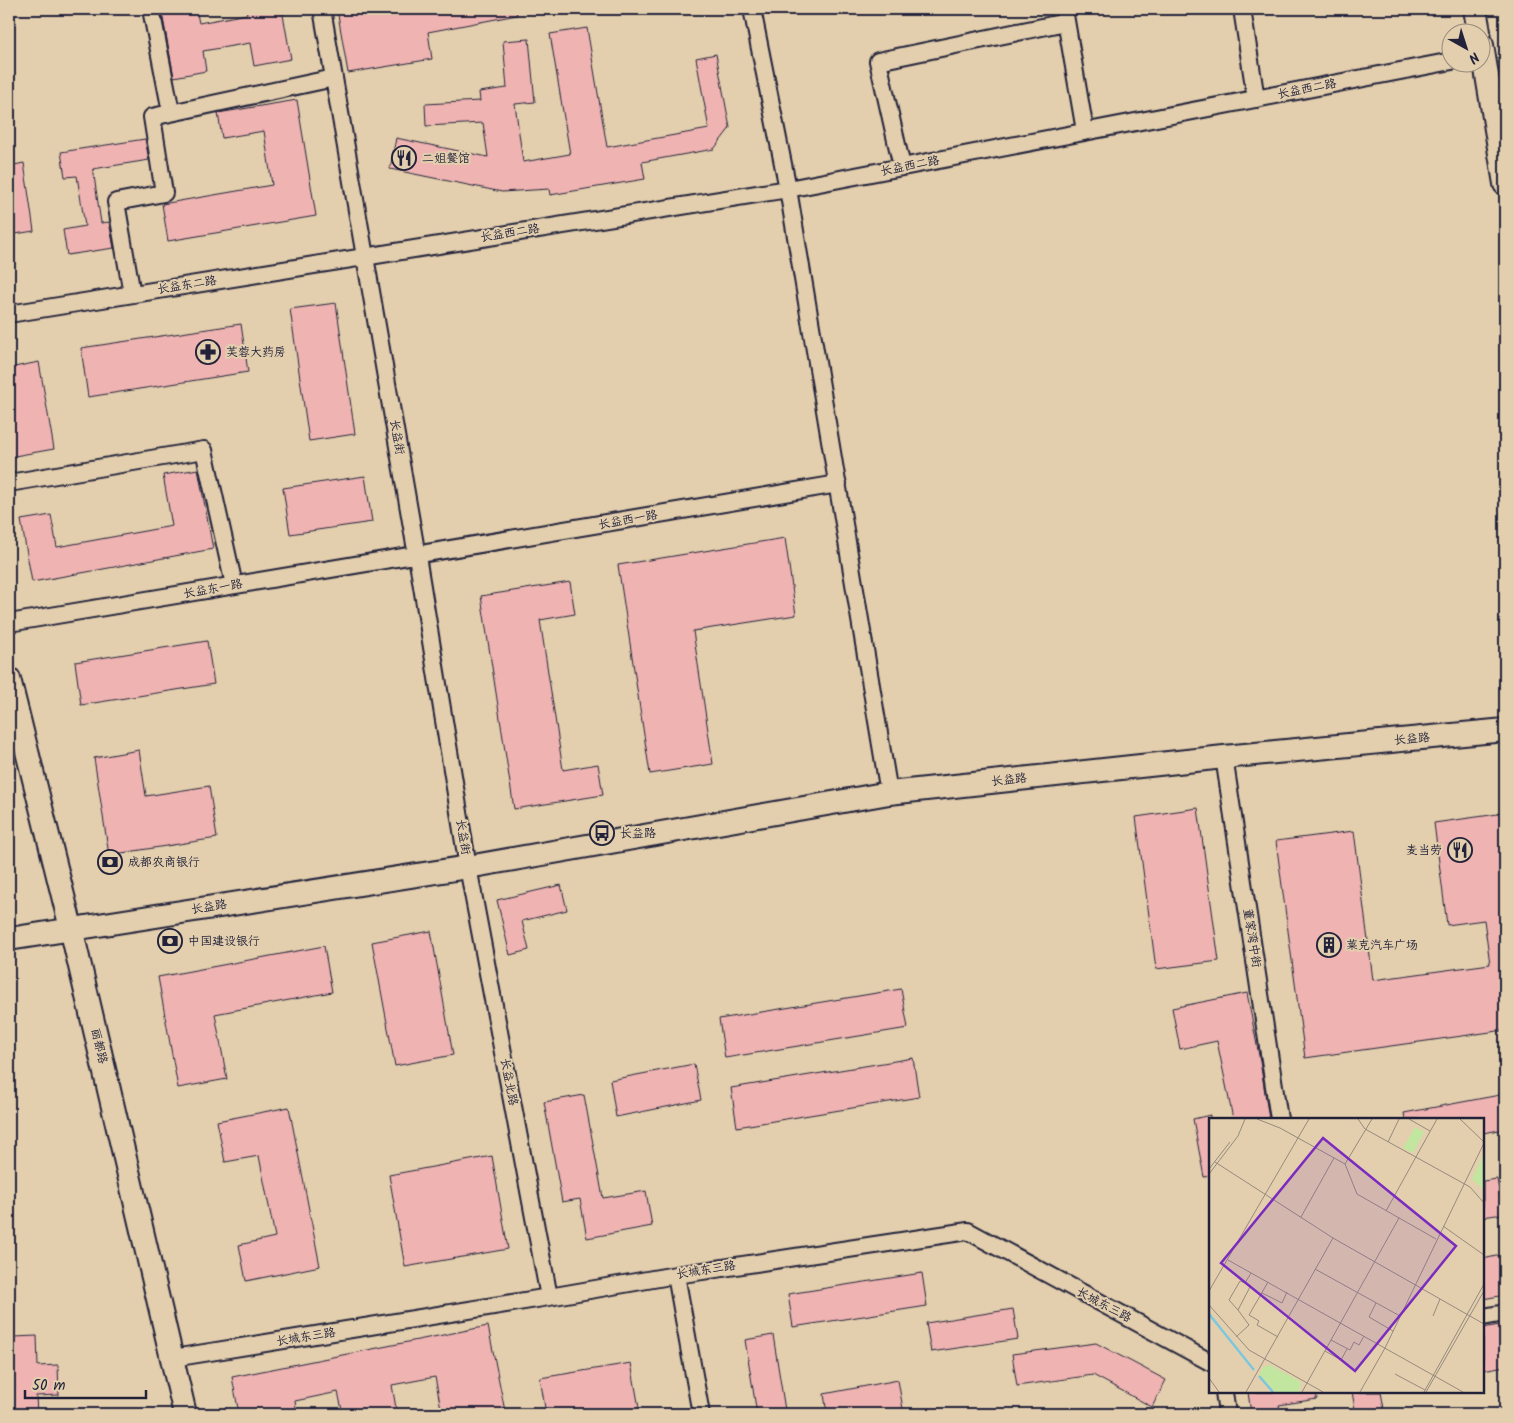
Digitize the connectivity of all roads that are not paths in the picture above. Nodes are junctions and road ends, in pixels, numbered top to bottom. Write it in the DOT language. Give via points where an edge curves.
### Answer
graph roads {
  1 [pos="151,9"];
  2 [pos="322,9"];
  3 [pos="752,9"];
  4 [pos="1242,9"];
  5 [pos="1474,9"];
  6 [pos="1065,15"];
  7 [pos="1477,22"];
  8 [pos="1442,63"];
  9 [pos="1485,72"];
  10 [pos="334,78"];
  11 [pos="1256,99"];
  12 [pos="171,112"];
  13 [pos="1086,131"];
  14 [pos="902,167"];
  15 [pos="1505,184"];
  16 [pos="788,189"];
  17 [pos="365,256"];
  18 [pos="132,294"];
  19 [pos="9,314"];
  20 [pos="9,483"];
  21 [pos="838,484"];
  22 [pos="417,556"];
  23 [pos="234,585"];
  24 [pos="9,623"];
  25 [pos="9,679"];
  26 [pos="1505,730"];
  27 [pos="1224,757"];
  28 [pos="889,793"];
  29 [pos="468,867"];
  30 [pos="71,928"];
  31 [pos="9,939"];
  32 [pos="1279,1118"];
  33 [pos="676,1275"];
  34 [pos="549,1297"];
  35 [pos="1505,1313"];
  36 [pos="1484,1317"];
  37 [pos="173,1358"];
  38 [pos="1209,1361"];
  39 [pos="1224,1393"];
  40 [pos="185,1414"];
  41 [pos="701,1414"];
  42 [pos="1227,1414"];
  1 -- 12 [label="street"];
  2 -- 10 [label="street, 长益街"];
  3 -- 16 [label="street"];
  4 -- 11 [label="street"];
  5 -- 7 [label="main road"];
  6 -- 13 [label="street"];
  6 -- 14 [label="street" via="878,61"];
  8 -- 11 [label="street, 长益西二路"];
  9 -- 15 [label="main road"];
  10 -- 12 [label="street"];
  10 -- 17 [label="street, 长益街"];
  11 -- 13 [label="street, 长益西二路"];
  12 -- 18 [label="street" via="152,117 164,193 116,202"];
  13 -- 14 [label="street, 长益西二路"];
  14 -- 16 [label="street, 长益西二路"];
  16 -- 17 [label="street, 长益西二路"];
  16 -- 21 [label="street"];
  17 -- 18 [label="street, 长益东二路"];
  17 -- 22 [label="street, 长益街"];
  18 -- 19 [label="street, 长益东二路"];
  20 -- 23 [label="street" via="204,450"];
  21 -- 22 [label="street, 长益西一路"];
  21 -- 28 [label="street"];
  22 -- 23 [label="street, 长益东一路"];
  22 -- 29 [label="street, 长益街"];
  23 -- 24 [label="street, 长益东一路"];
  25 -- 30 [label="main road, 丽都路"];
  26 -- 27 [label="main road, 长益路"];
  27 -- 28 [label="main road, 长益路"];
  27 -- 32 [label="street, 董家湾中街"];
  28 -- 29 [label="main road, 长益路"];
  29 -- 30 [label="main road, 长益路"];
  29 -- 34 [label="street, 长益北路"];
  30 -- 31 [label="main road, 长益路"];
  30 -- 37 [label="main road, 丽都路"];
  33 -- 34 [label="street, 长城东三路"];
  33 -- 38 [label="street, 长城东三路" via="968,1231"];
  33 -- 41 [label="street"];
  34 -- 37 [label="street, 长城东三路"];
  35 -- 36 [label="street"];
  37 -- 40 [label="main road, 丽都路"];
  39 -- 42 [label="street"];
}
